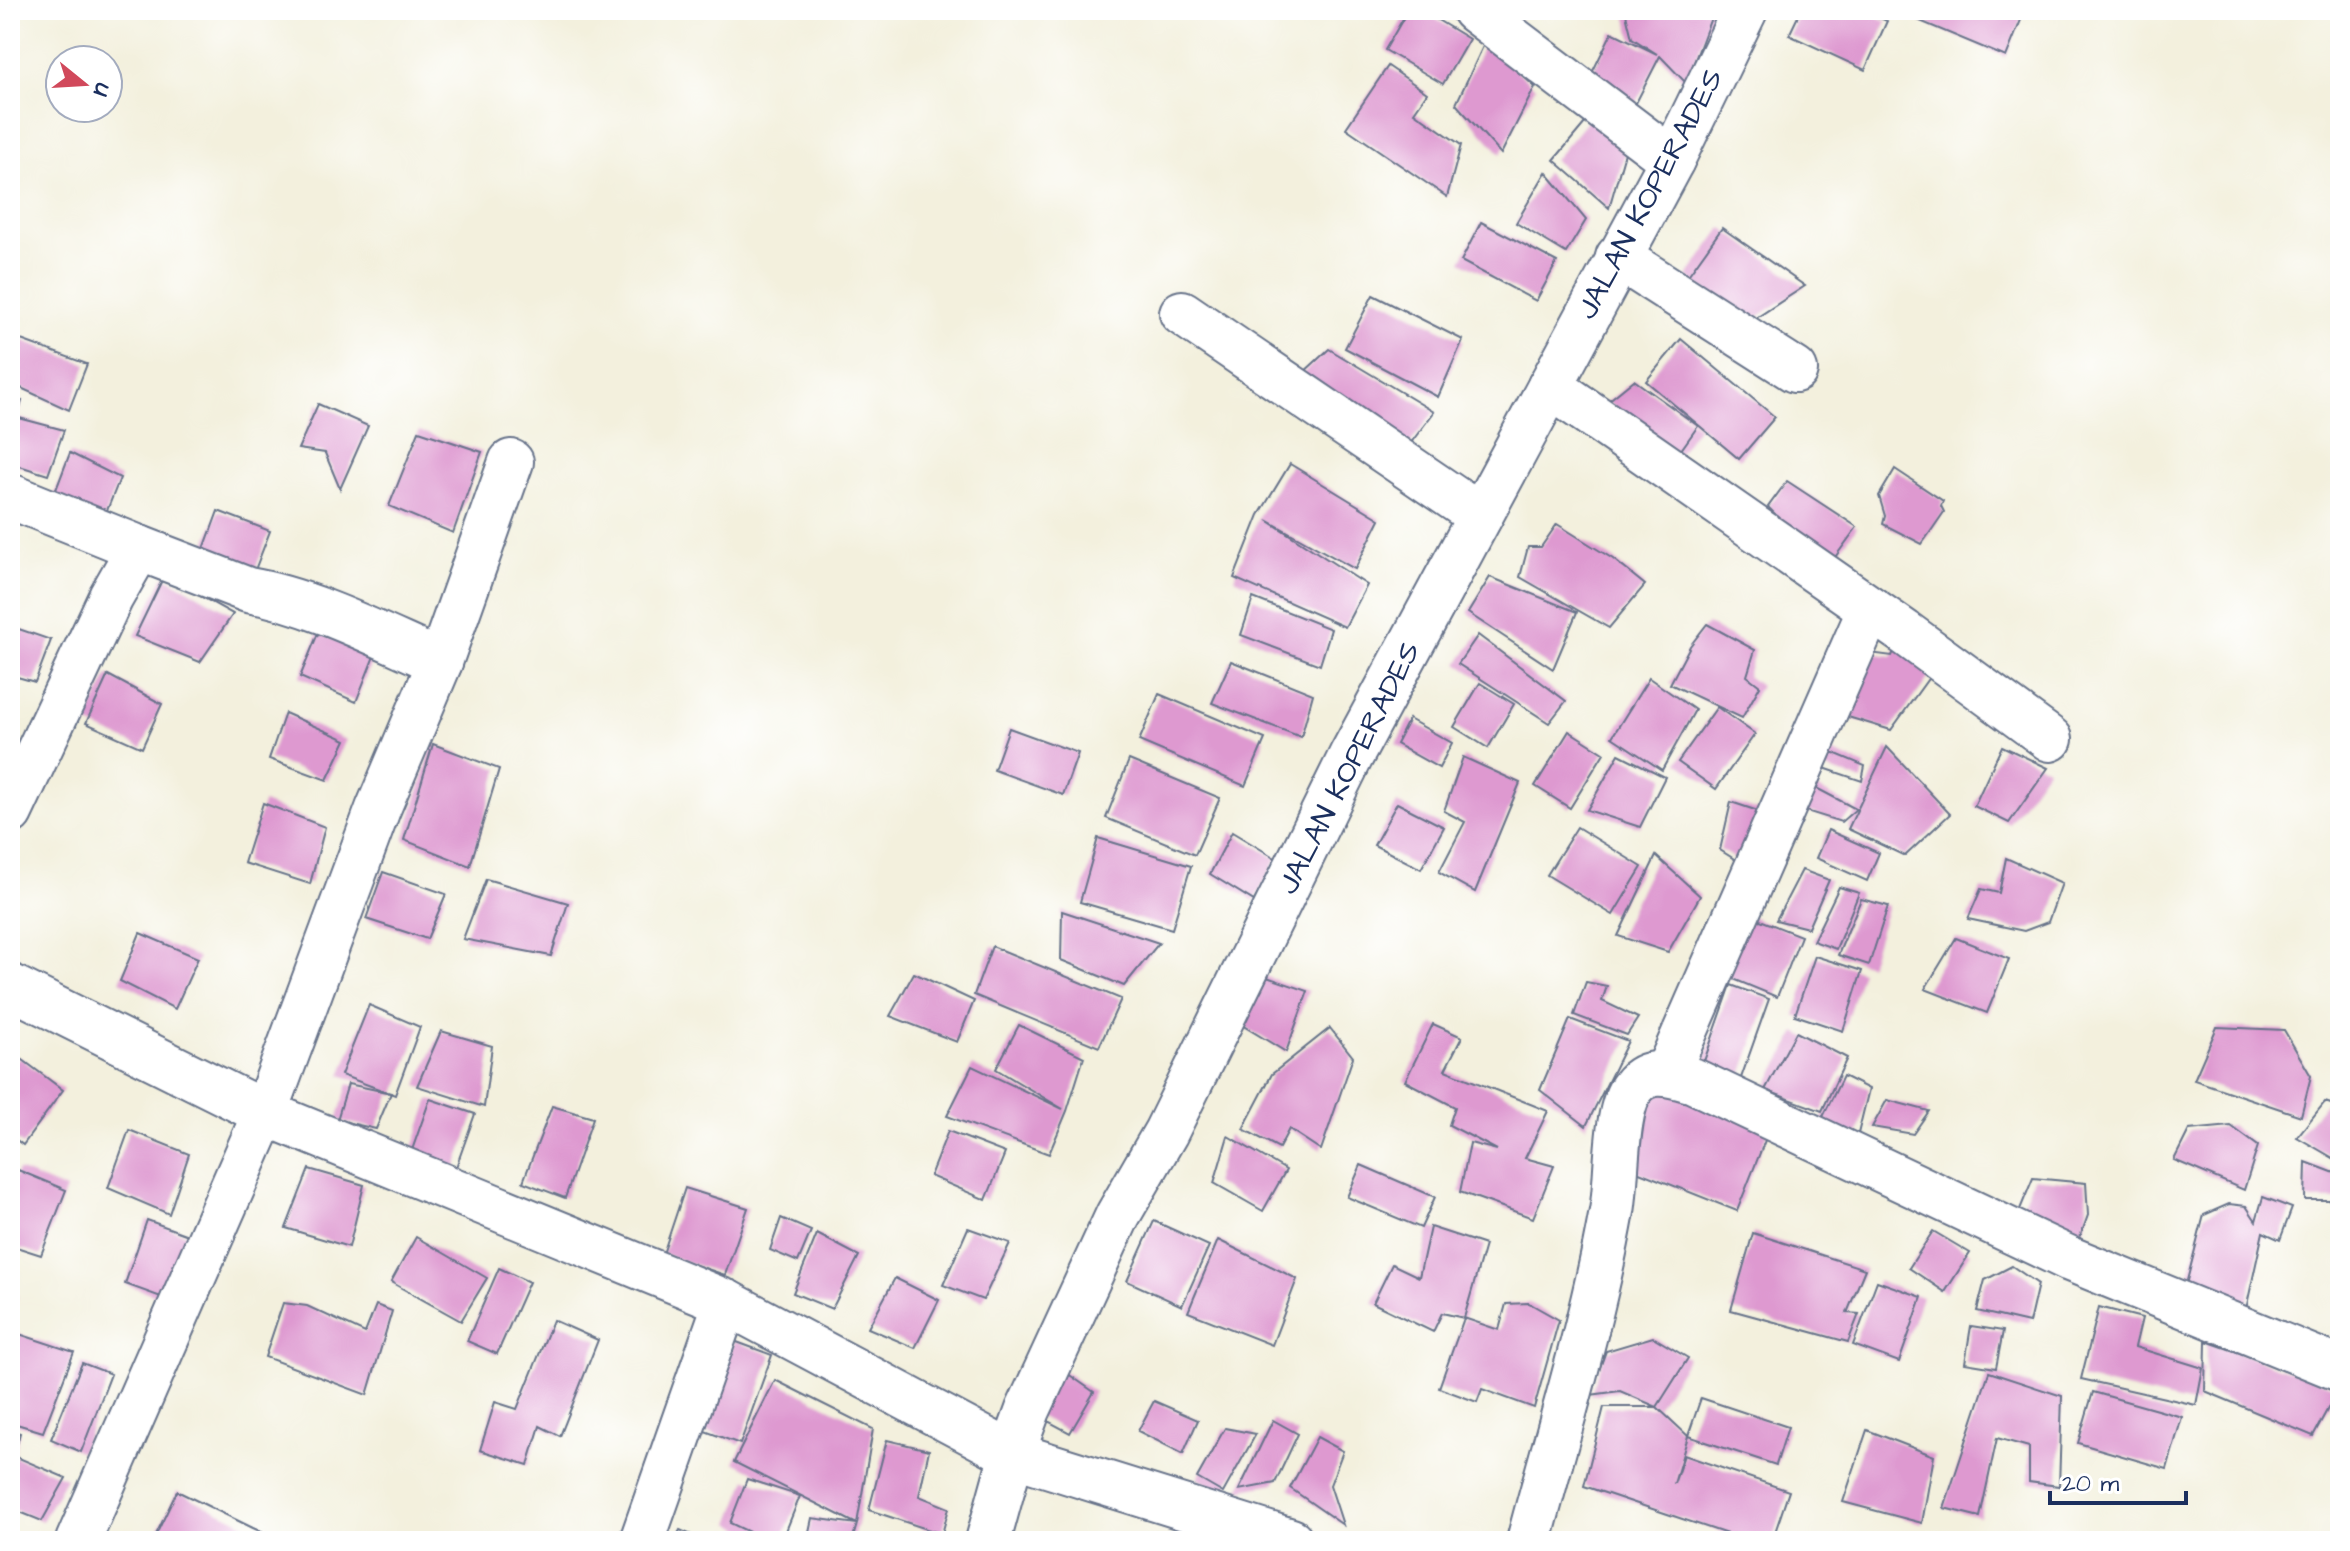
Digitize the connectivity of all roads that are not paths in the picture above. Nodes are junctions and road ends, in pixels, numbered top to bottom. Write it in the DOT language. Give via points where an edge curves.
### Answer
graph roads {
  1 [pos="1474,10"];
  2 [pos="1745,10"];
  3 [pos="1672,160"];
  4 [pos="1618,257"];
  5 [pos="1182,313"];
  6 [pos="1795,370"];
  7 [pos="1550,386"];
  8 [pos="511,462"];
  9 [pos="10,496"];
  10 [pos="1480,516"];
  11 [pos="139,548"];
  12 [pos="1870,609"];
  13 [pos="440,662"];
  14 [pos="2050,739"];
  15 [pos="10,812"];
  16 [pos="10,986"];
  17 [pos="1667,1073"];
  18 [pos="265,1113"];
  19 [pos="726,1302"];
  20 [pos="2340,1369"];
  21 [pos="1012,1454"];
  22 [pos="78,1541"];
  23 [pos="642,1541"];
  24 [pos="988,1541"];
  25 [pos="1291,1541"];
  26 [pos="1529,1541"];
  1 -- 3 [label="street"];
  2 -- 3 [label="street, JALAN KOPERADES"];
  3 -- 4 [label="street, JALAN KOPERADES"];
  4 -- 6 [label="street"];
  4 -- 7 [label="street, JALAN KOPERADES"];
  5 -- 10 [label="street"];
  7 -- 10 [label="street, JALAN KOPERADES"];
  7 -- 12 [label="street"];
  8 -- 13 [label="street"];
  9 -- 11 [label="street"];
  10 -- 21 [label="street, JALAN KOPERADES" via="1351,756 1166,1132 1118,1215 1044,1371"];
  11 -- 13 [label="street" via="345,621"];
  11 -- 15 [label="street"];
  12 -- 14 [label="street"];
  12 -- 17 [label="street"];
  13 -- 18 [label="street" via="378,809"];
  16 -- 18 [label="street"];
  17 -- 20 [label="street" via="1725,1094 2070,1259"];
  17 -- 26 [label="street" via="1640,1079 1624,1102 1613,1208 1599,1275"];
  18 -- 19 [label="street"];
  18 -- 22 [label="street"];
  19 -- 21 [label="street"];
  19 -- 23 [label="street"];
  21 -- 24 [label="street, JALAN KOPERADES"];
  21 -- 25 [label="street"];
}
